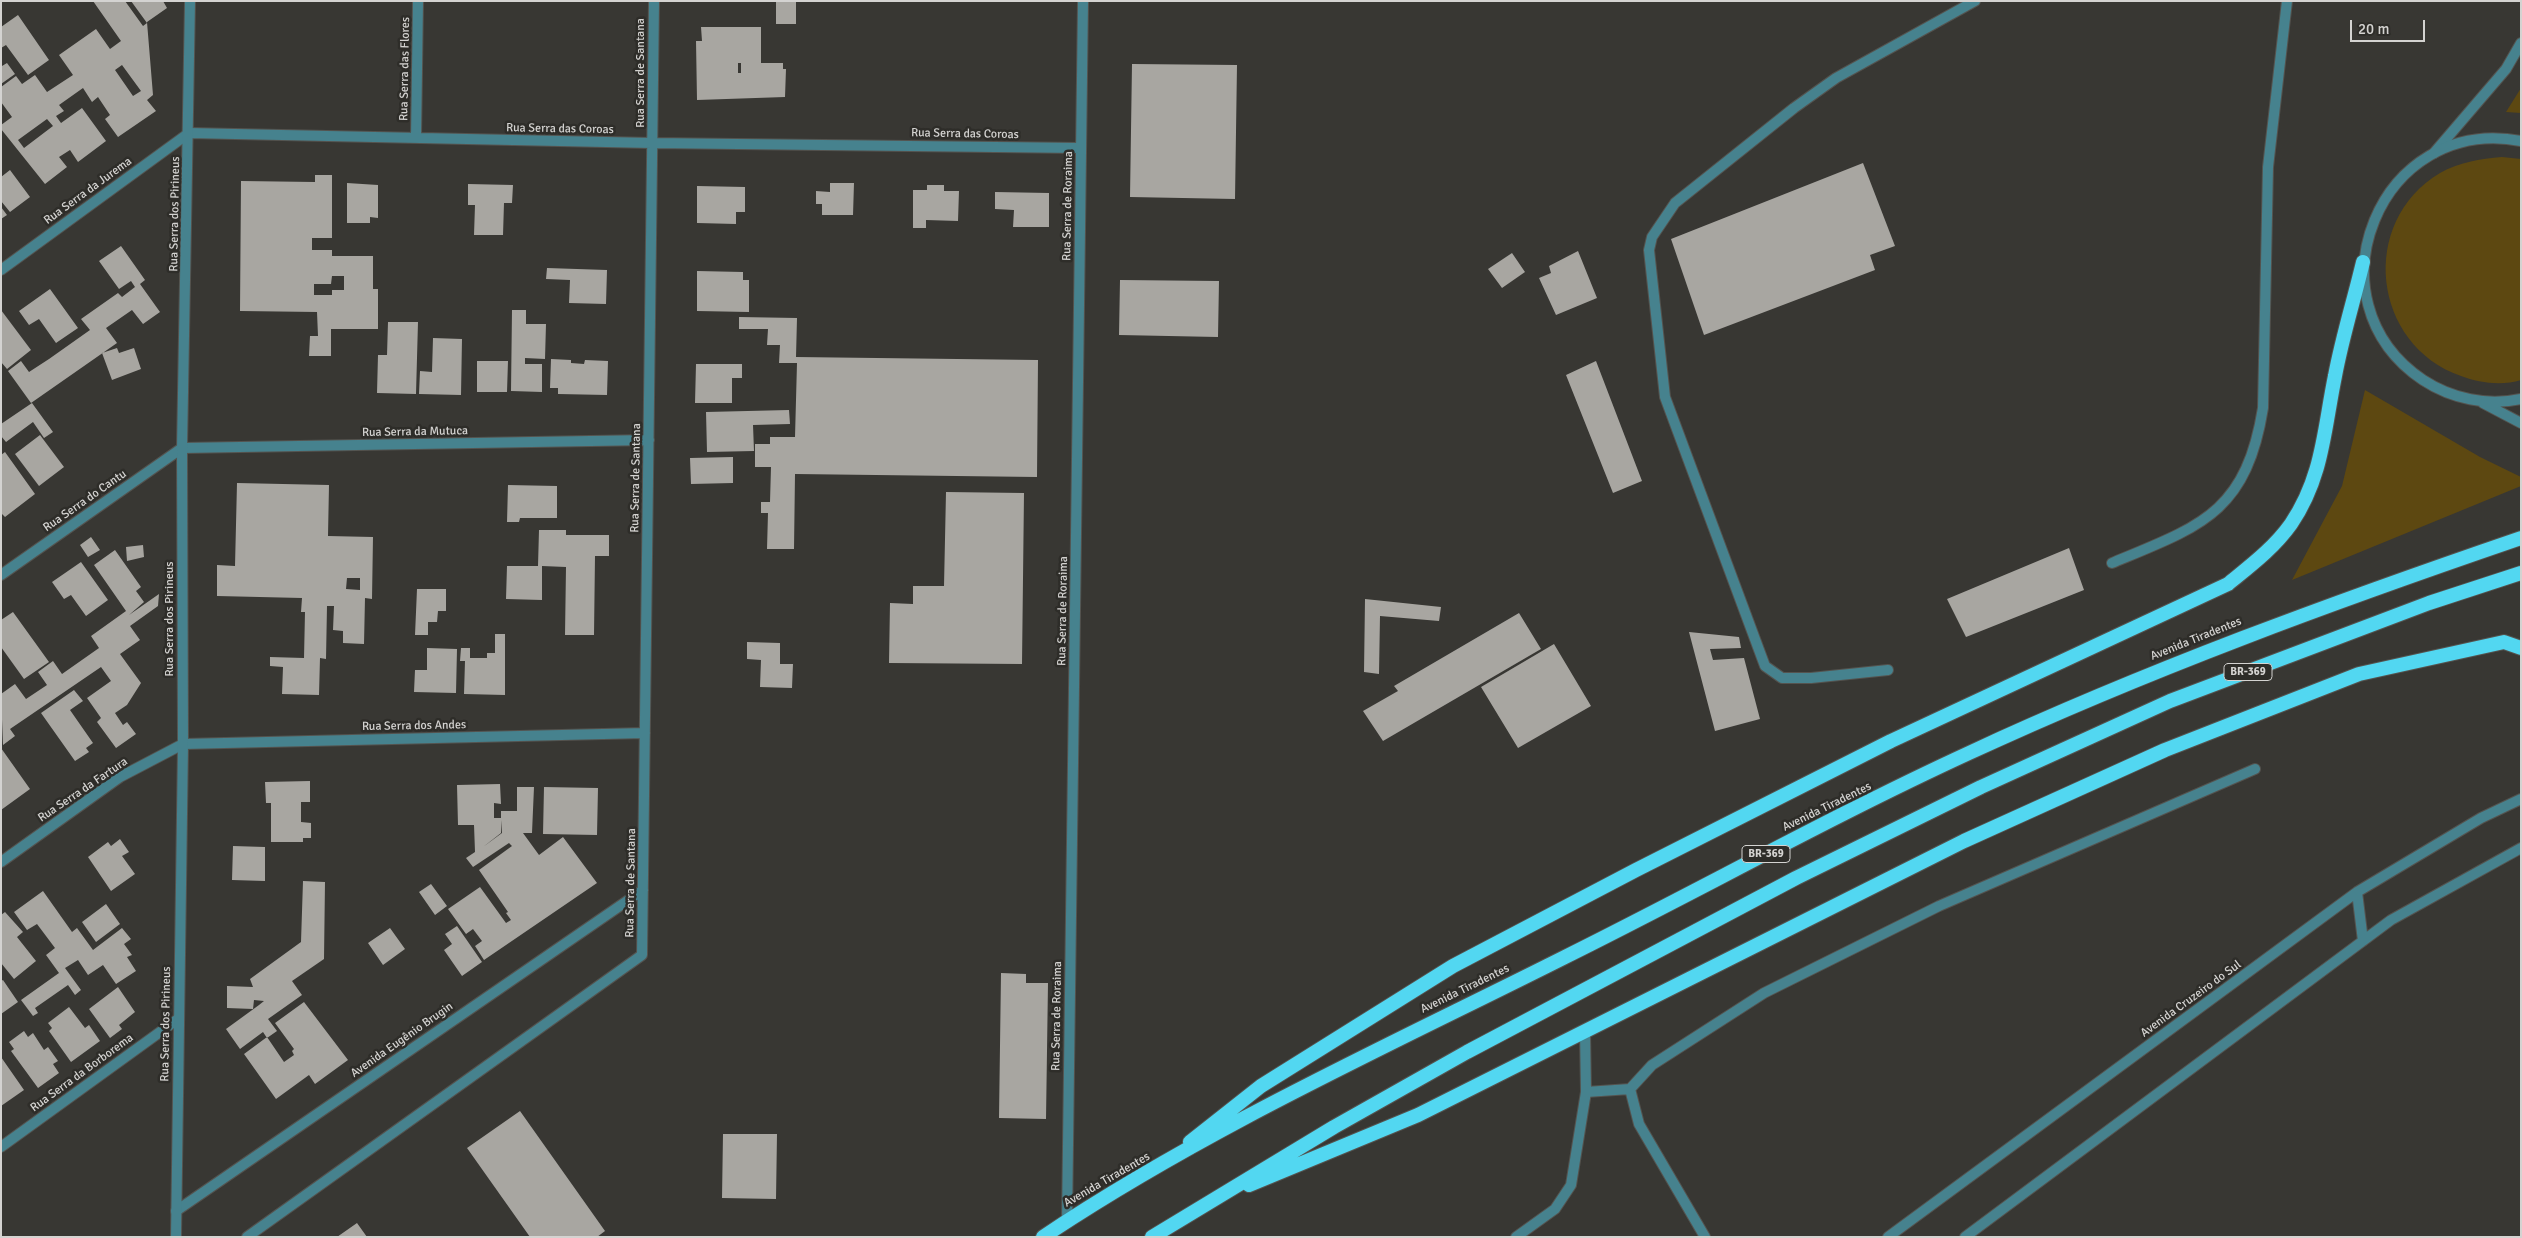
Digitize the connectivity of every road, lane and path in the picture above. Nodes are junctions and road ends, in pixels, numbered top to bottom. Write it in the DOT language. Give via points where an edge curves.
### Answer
graph roads {
  1 [pos="190,1"];
  2 [pos="418,1"];
  3 [pos="654,1"];
  4 [pos="1083,1"];
  5 [pos="1976,1"];
  6 [pos="2287,1"];
  7 [pos="2521,43"];
  8 [pos="189,133"];
  9 [pos="416,138"];
  10 [pos="2521,140"];
  11 [pos="652,143"];
  12 [pos="1081,148"];
  13 [pos="2434,153"];
  14 [pos="2363,262"];
  15 [pos="1,270"];
  16 [pos="2521,399"];
  17 [pos="2480,402"];
  18 [pos="2521,423"];
  19 [pos="649,440"];
  20 [pos="182,448"];
  21 [pos="2521,538"];
  22 [pos="2112,564"];
  23 [pos="2521,573"];
  24 [pos="1,575"];
  25 [pos="2521,648"];
  26 [pos="1888,670"];
  27 [pos="645,733"];
  28 [pos="184,744"];
  29 [pos="2255,769"];
  30 [pos="2521,799"];
  31 [pos="2521,848"];
  32 [pos="1,862"];
  33 [pos="643,890"];
  34 [pos="2357,892"];
  35 [pos="2362,942"];
  36 [pos="178,1019"];
  37 [pos="1585,1031"];
  38 [pos="1630,1089"];
  39 [pos="1586,1092"];
  40 [pos="1,1147"];
  41 [pos="1161,1165"];
  42 [pos="1202,1204"];
  43 [pos="176,1211"];
  44 [pos="1067,1221"];
  45 [pos="176,1237"];
  46 [pos="247,1237"];
  47 [pos="1043,1237"];
  48 [pos="1152,1237"];
  49 [pos="1516,1237"];
  50 [pos="1705,1237"];
  51 [pos="1888,1237"];
  52 [pos="1965,1237"];
  1 -- 8 [label="street, Rua Serra dos Pirineus"];
  2 -- 9 [label="street, Rua Serra das Flores"];
  3 -- 11 [label="street, Rua Serra de Santana"];
  4 -- 12 [label="street, Rua Serra de Roraima"];
  5 -- 26 [label="street" via="1836,78 1794,108 1674,203 1652,237 1649,250 1664,397 1765,666 1782,678"];
  6 -- 22 [label="street" via="2268,168 2263,408 2258,440 2234,492 2215,513 2182,534"];
  7 -- 13 [label="street" via="2506,68"];
  8 -- 9 [label="street, Rua Serra das Coroas"];
  8 -- 15 [label="street, Rua Serra da Jurema"];
  8 -- 20 [label="street, Rua Serra dos Pirineus"];
  9 -- 11 [label="street, Rua Serra das Coroas"];
  10 -- 13 [label="street" via="2483,138 2458,143"];
  11 -- 12 [label="street, Rua Serra das Coroas"];
  11 -- 19 [label="street, Rua Serra de Santana"];
  12 -- 44 [label="street, Rua Serra de Roraima"];
  13 -- 14 [label="street" via="2415,165 2385,198 2367,239"];
  14 -- 17 [label="street" via="2370,312 2394,355 2433,387"];
  14 -- 41 [label="highway" via="2335,376 2322,456 2309,490 2290,524 2264,554 2228,584 1891,741 1644,865 1453,966 1261,1086"];
  16 -- 17 [label="street"];
  17 -- 18 [label="street"];
  19 -- 20 [label="street, Rua Serra da Mutuca"];
  19 -- 27 [label="street, Rua Serra de Santana"];
  20 -- 24 [label="street, Rua Serra do Cantu"];
  20 -- 28 [label="street, Rua Serra dos Pirineus"];
  21 -- 41 [label="highway, Avenida Tiradentes / BR-369" via="2260,630 2117,687 1966,754 1360,1058"];
  23 -- 42 [label="highway, BR-369" via="2429,603 2170,701 1980,786 1579,991"];
  25 -- 37 [label="highway" via="2504,642 2359,674 2165,750 1964,841"];
  27 -- 28 [label="street, Rua Serra dos Andes"];
  27 -- 33 [label="street, Rua Serra de Santana"];
  28 -- 32 [label="street, Rua Serra da Fartura" via="120,777"];
  28 -- 36 [label="street, Rua Serra dos Pirineus"];
  29 -- 38 [label="street" via="1939,906 1764,993 1652,1065"];
  30 -- 34 [label="street, Avenida Cruzeiro do Sul" via="2481,818"];
  31 -- 35 [label="street" via="2392,920"];
  33 -- 43 [label="street, Avenida Eugênio Brugin"];
  33 -- 46 [label="street, Rua Serra de Santana" via="642,956"];
  34 -- 35 [label="street"];
  34 -- 51 [label="street, Avenida Cruzeiro do Sul"];
  35 -- 52 [label="street"];
  36 -- 40 [label="street, Rua Serra da Borborema"];
  36 -- 43 [label="street, Rua Serra dos Pirineus"];
  37 -- 39 [label="street"];
  37 -- 42 [label="highway" via="1418,1115"];
  38 -- 39 [label="street"];
  38 -- 50 [label="street" via="1639,1124"];
  39 -- 49 [label="street" via="1571,1186 1555,1209"];
  41 -- 44 [label="highway, Avenida Tiradentes / BR-369"];
  42 -- 48 [label="highway, BR-369"];
  43 -- 45 [label="street, Rua Serra dos Pirineus"];
  44 -- 47 [label="highway, Avenida Tiradentes / BR-369"];
}
